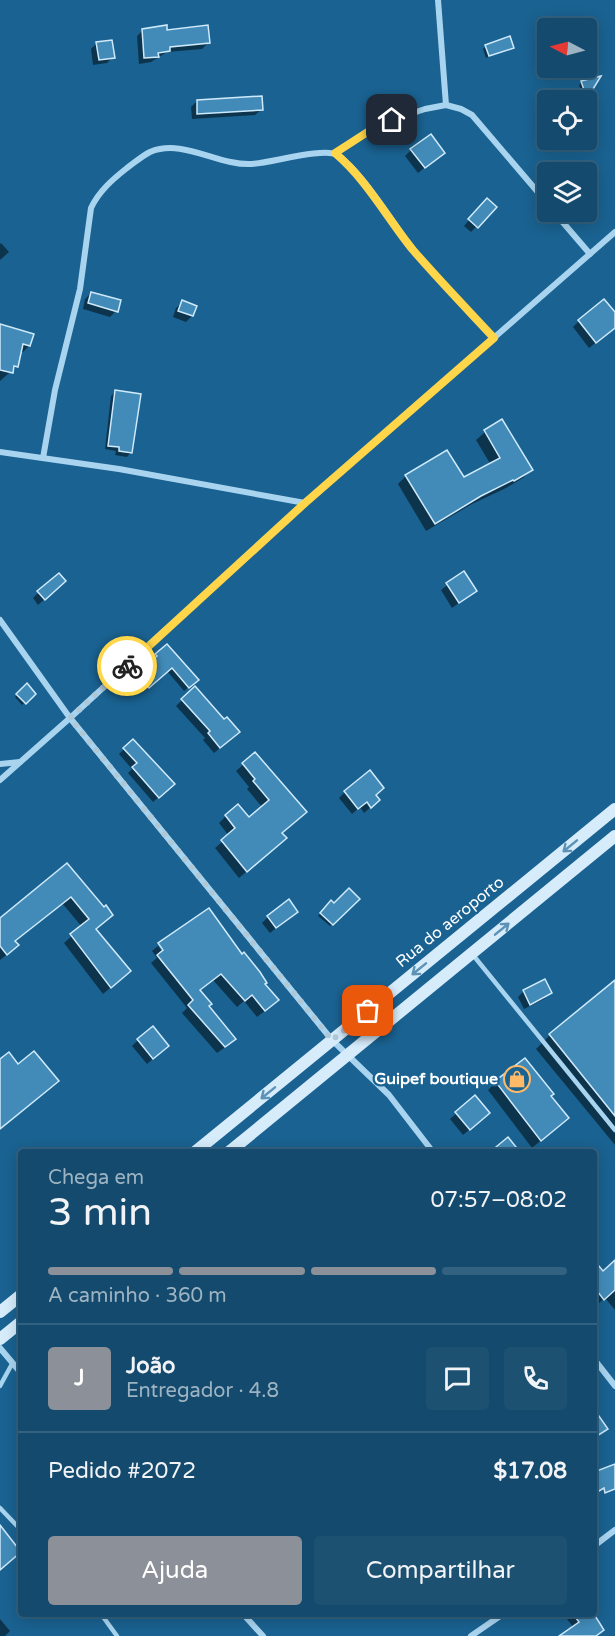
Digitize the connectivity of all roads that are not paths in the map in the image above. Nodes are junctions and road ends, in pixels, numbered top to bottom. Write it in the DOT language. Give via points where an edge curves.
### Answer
graph roads {
  1 [pos="438,0"];
  2 [pos="446,105"];
  3 [pos="335,153"];
  4 [pos="537,191"];
  5 [pos="563,222"];
  6 [pos="615,232"];
  7 [pos="590,254"];
  8 [pos="494,338"];
  9 [pos="0,452"];
  10 [pos="43,458"];
  11 [pos="305,503"];
  12 [pos="0,621"];
  13 [pos="70,718"];
  14 [pos="21,761"];
  15 [pos="0,764"];
  16 [pos="0,780"];
  17 [pos="615,809"];
  18 [pos="615,836"];
  19 [pos="471,954"];
  20 [pos="332,1040"];
  21 [pos="348,1055"];
  22 [pos="615,1130"];
  23 [pos="199,1149"];
  24 [pos="235,1149"];
  25 [pos="431,1149"];
  26 [pos="18,1297"];
  27 [pos="0,1312"];
  28 [pos="18,1324"];
  29 [pos="0,1339"];
  30 [pos="0,1348"];
  31 [pos="597,1363"];
  32 [pos="12,1364"];
  33 [pos="18,1370"];
  34 [pos="0,1386"];
  35 [pos="615,1386"];
  36 [pos="0,1508"];
  37 [pos="18,1527"];
  38 [pos="615,1530"];
  39 [pos="597,1544"];
  40 [pos="103,1617"];
  41 [pos="246,1617"];
  42 [pos="499,1617"];
  43 [pos="117,1636"];
  44 [pos="263,1636"];
  45 [pos="471,1636"];
  1 -- 2 [label="street"];
  2 -- 3 [label="street" via="380,124"];
  2 -- 4 [label="street" via="472,116"];
  3 -- 8 [label="street" via="349,165 413,250"];
  3 -- 10 [label="street" via="240,164 177,148 161,149 148,153 116,176 96,196"];
  5 -- 7 [label="street"];
  6 -- 7 [label="street"];
  7 -- 8 [label="street"];
  8 -- 11 [label="street"];
  9 -- 10 [label="street"];
  10 -- 11 [label="street"];
  11 -- 13 [label="street"];
  12 -- 13 [label="street"];
  13 -- 14 [label="street"];
  13 -- 20 [label="street"];
  14 -- 15 [label="street"];
  14 -- 16 [label="street"];
  17 -- 20 [label="main road, Rua do aeroporto, one-way"];
  19 -- 18 [label="main road, one-way"];
  19 -- 21 [label="main road"];
  19 -- 22 [label="lane"];
  20 -- 21 [label="street"];
  20 -- 23 [label="main road, Rua do aeroporto, one-way"];
  21 -- 24 [label="main road"];
  21 -- 25 [label="street" via="389,1095"];
  26 -- 27 [label="main road"];
  28 -- 29 [label="main road"];
  30 -- 32 [label="street"];
  31 -- 35 [label="street"];
  32 -- 33 [label="street"];
  32 -- 34 [label="lane"];
  36 -- 37 [label="lane"];
  38 -- 39 [label="street"];
  40 -- 43 [label="lane"];
  41 -- 44 [label="street"];
  42 -- 45 [label="street"];
}
